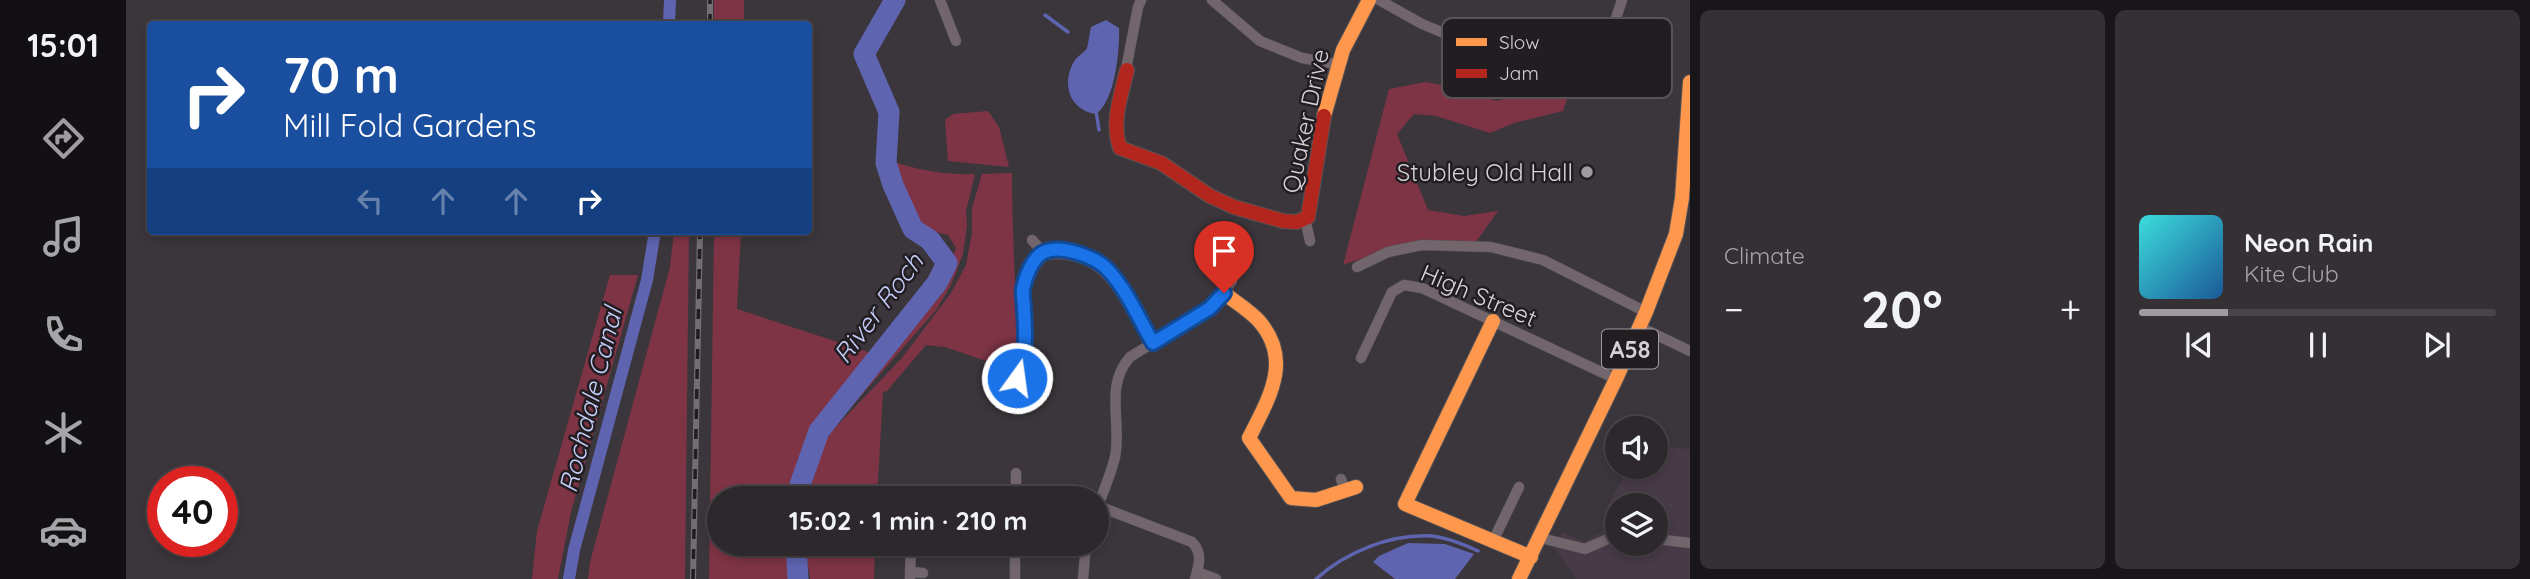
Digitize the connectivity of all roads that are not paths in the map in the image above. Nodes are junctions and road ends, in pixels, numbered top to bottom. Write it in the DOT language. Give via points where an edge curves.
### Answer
graph roads {
  1 [pos="940,0"];
  2 [pos="1141,0"];
  3 [pos="1212,0"];
  4 [pos="1368,0"];
  5 [pos="1379,0"];
  6 [pos="1622,0"];
  7 [pos="1616,18"];
  8 [pos="1442,32"];
  9 [pos="956,41"];
  10 [pos="1337,64"];
  11 [pos="1127,67"];
  12 [pos="1690,82"];
  13 [pos="1689,103"];
  14 [pos="1686,198"];
  15 [pos="1306,217"];
  16 [pos="1032,240"];
  17 [pos="1310,241"];
  18 [pos="1043,253"];
  19 [pos="1357,267"];
  20 [pos="1228,287"];
  21 [pos="1646,312"];
  22 [pos="1493,321"];
  23 [pos="1640,327"];
  24 [pos="1153,343"];
  25 [pos="1690,351"];
  26 [pos="1361,358"];
  27 [pos="1616,379"];
  28 [pos="1017,394"];
  29 [pos="1016,473"];
  30 [pos="1016,486"];
  31 [pos="1105,486"];
  32 [pos="1347,486"];
  33 [pos="1519,487"];
  34 [pos="1109,512"];
  35 [pos="1541,538"];
  36 [pos="1605,540"];
  37 [pos="1668,540"];
  38 [pos="1493,541"];
  39 [pos="1690,543"];
  40 [pos="911,556"];
  41 [pos="1015,556"];
  42 [pos="1085,556"];
  43 [pos="1531,557"];
  44 [pos="922,573"];
  45 [pos="910,575"];
  46 [pos="1196,576"];
  47 [pos="1523,577"];
  48 [pos="1015,579"];
  49 [pos="1083,579"];
  50 [pos="1216,579"];
  1 -- 9 [label="street"];
  2 -- 11 [label="street"];
  3 -- 10 [label="street" via="1260,41 1302,58"];
  4 -- 10 [label="main road, Quaker Drive"];
  5 -- 8 [label="street"];
  6 -- 7 [label="street"];
  10 -- 15 [label="main road, Quaker Drive"];
  11 -- 15 [label="main road" via="1116,127 1120,148 1161,163 1234,207 1283,221"];
  12 -- 13 [label="main road, A58"];
  13 -- 14 [label="main road, A58"];
  14 -- 21 [label="main road, A58"];
  15 -- 17 [label="street"];
  16 -- 18 [label="street"];
  18 -- 24 [label="main road" via="1078,253 1106,268"];
  18 -- 28 [label="main road" via="1023,288 1026,351"];
  19 -- 21 [label="street" via="1388,252 1422,245 1491,247 1543,260"];
  20 -- 24 [label="street" via="1210,308"];
  20 -- 32 [label="main road" via="1269,335 1278,359 1278,377 1243,438 1288,503 1318,499"];
  21 -- 23 [label="main road, A58"];
  22 -- 26 [label="street, High Street" via="1422,288 1404,285 1392,292"];
  22 -- 27 [label="street, High Street"];
  22 -- 38 [label="main road" via="1405,504"];
  23 -- 25 [label="street"];
  23 -- 27 [label="main road, A58"];
  24 -- 31 [label="street" via="1130,357 1118,373 1115,457"];
  27 -- 35 [label="main road, A58"];
  29 -- 30 [label="street"];
  33 -- 38 [label="street"];
  34 -- 46 [label="street" via="1192,542 1200,558"];
  35 -- 36 [label="street" via="1585,549"];
  35 -- 43 [label="main road, A58"];
  37 -- 39 [label="street"];
  38 -- 43 [label="main road"];
  40 -- 45 [label="street"];
  41 -- 48 [label="street"];
  42 -- 49 [label="street"];
  43 -- 47 [label="main road, A58"];
  44 -- 45 [label="street"];
  46 -- 50 [label="street"];
}
